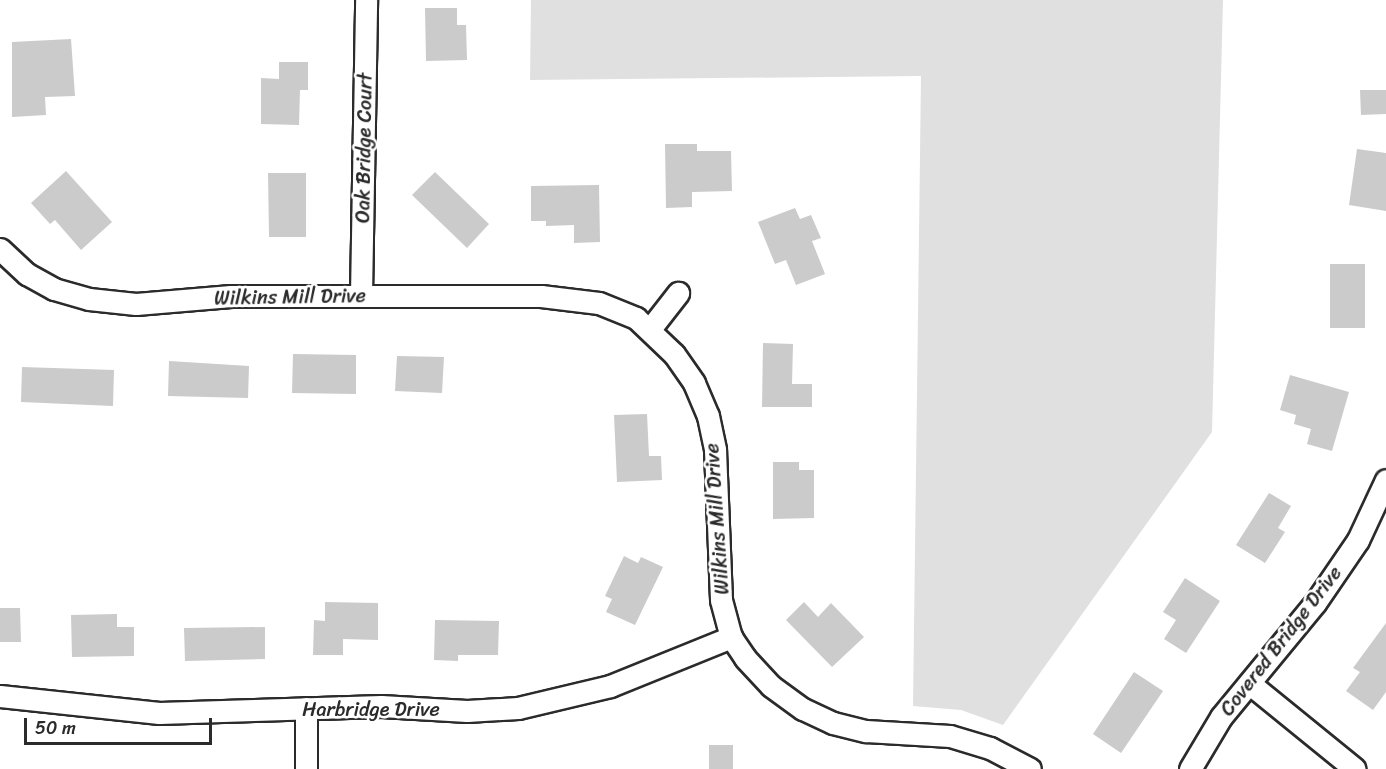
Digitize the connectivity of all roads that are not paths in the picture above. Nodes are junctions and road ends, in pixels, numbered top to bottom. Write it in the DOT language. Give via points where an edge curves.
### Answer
graph roads {
  1 [pos="366,0"];
  2 [pos="2,256"];
  3 [pos="678,293"];
  4 [pos="361,295"];
  5 [pos="650,329"];
  6 [pos="1386,480"];
  7 [pos="731,637"];
  8 [pos="1249,683"];
  9 [pos="0,696"];
  10 [pos="306,708"];
  11 [pos="306,769"];
  12 [pos="1030,769"];
  13 [pos="1190,769"];
  14 [pos="1355,769"];
  1 -- 4 [label="street, Oak Bridge Court"];
  2 -- 4 [label="street, Wilkins Mill Drive" via="54,289 89,299 136,304 231,296"];
  3 -- 5 [label="street"];
  4 -- 5 [label="street, Wilkins Mill Drive" via="571,297 599,303 636,318"];
  5 -- 7 [label="street, Wilkins Mill Drive" via="694,383 708,416 715,450 721,600"];
  6 -- 8 [label="street, Covered Bridge Drive" via="1358,540 1315,603"];
  7 -- 10 [label="street, Harbridge Drive" via="610,686 518,708"];
  7 -- 12 [label="street, Wilkins Mill Drive" via="771,686 803,709 833,723 866,731 950,736 990,748"];
  8 -- 13 [label="street, Covered Bridge Drive" via="1221,717"];
  8 -- 14 [label="street"];
  9 -- 10 [label="street, Harbridge Drive" via="159,713"];
  10 -- 11 [label="street"];
}
